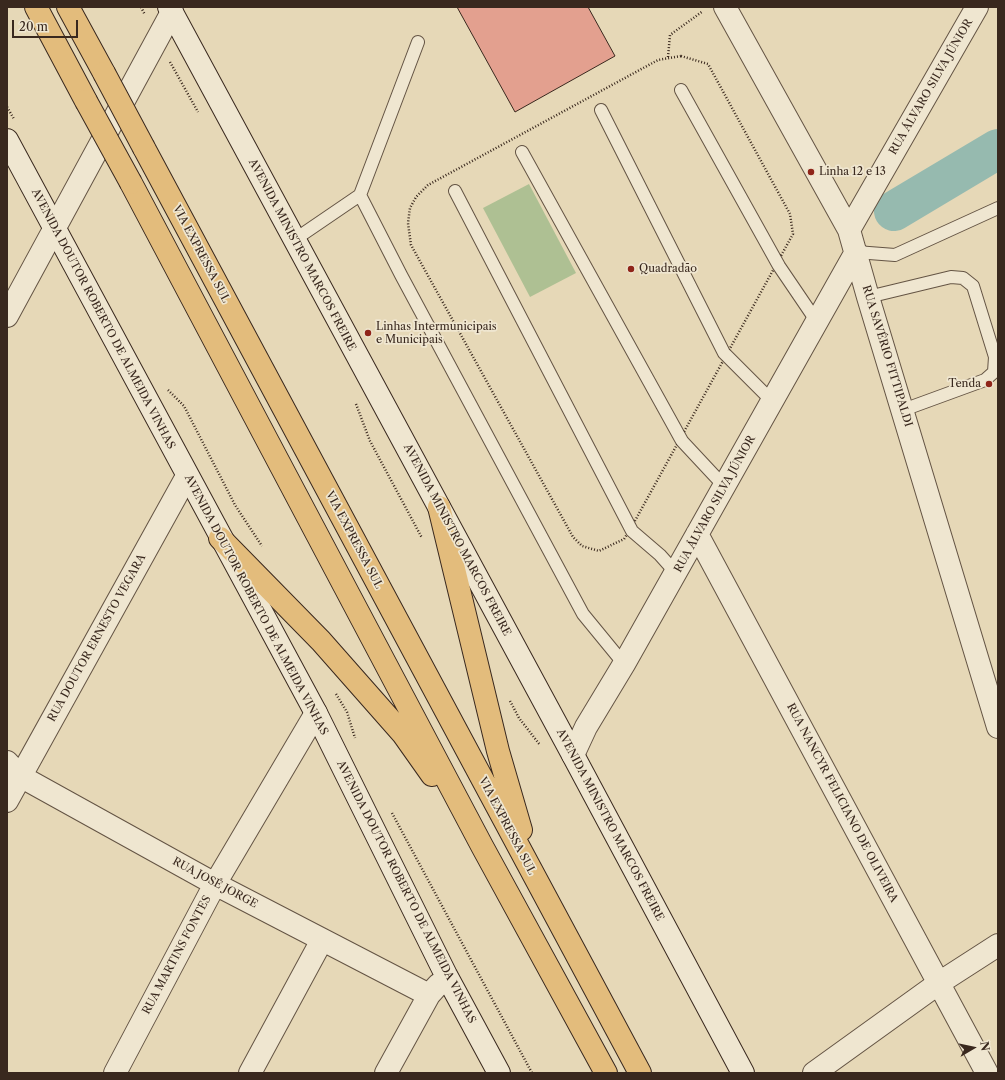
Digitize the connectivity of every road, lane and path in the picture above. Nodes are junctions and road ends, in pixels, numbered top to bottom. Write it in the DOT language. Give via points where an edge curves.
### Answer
graph roads {
  1 [pos="36,7"];
  2 [pos="68,7"];
  3 [pos="977,7"];
  4 [pos="716,8"];
  5 [pos="172,9"];
  6 [pos="418,42"];
  7 [pos="668,57"];
  8 [pos="681,90"];
  9 [pos="601,110"];
  10 [pos="7,140"];
  11 [pos="522,152"];
  12 [pos="455,191"];
  13 [pos="360,195"];
  14 [pos="998,208"];
  15 [pos="55,229"];
  16 [pos="850,230"];
  17 [pos="294,240"];
  18 [pos="856,252"];
  19 [pos="868,297"];
  20 [pos="7,316"];
  21 [pos="817,322"];
  22 [pos="772,401"];
  23 [pos="903,410"];
  24 [pos="188,476"];
  25 [pos="724,486"];
  26 [pos="439,507"];
  27 [pos="697,534"];
  28 [pos="220,538"];
  29 [pos="676,572"];
  30 [pos="624,664"];
  31 [pos="316,713"];
  32 [pos="998,727"];
  33 [pos="573,755"];
  34 [pos="14,769"];
  35 [pos="7,801"];
  36 [pos="482,846"];
  37 [pos="215,884"];
  38 [pos="539,886"];
  39 [pos="322,940"];
  40 [pos="998,945"];
  41 [pos="446,975"];
  42 [pos="939,983"];
  43 [pos="429,995"];
  44 [pos="115,1073"];
  45 [pos="250,1073"];
  46 [pos="386,1073"];
  47 [pos="499,1073"];
  48 [pos="606,1073"];
  49 [pos="640,1073"];
  50 [pos="743,1073"];
  51 [pos="814,1073"];
  52 [pos="986,1073"];
  1 -- 36 [label="highway, bridge"];
  2 -- 38 [label="highway, VIA EXPRESSA SUL, bridge"];
  3 -- 16 [label="street, RUA ÁLVARO SILVA JÚNIOR"];
  4 -- 7 [label="path" via="670,35"];
  4 -- 16 [label="street, RUA SAVÉRIO FITTIPALDI"];
  5 -- 15 [label="street"];
  5 -- 17 [label="street, AVENIDA MINISTRO MARCOS FREIRE"];
  6 -- 13 [label="lane"];
  8 -- 21 [label="lane" via="779,266"];
  9 -- 22 [label="lane" via="724,353"];
  10 -- 15 [label="street, AVENIDA DOUTOR ROBERTO DE ALMEIDA VINHAS"];
  11 -- 25 [label="lane" via="682,441"];
  12 -- 29 [label="lane" via="632,531"];
  13 -- 17 [label="lane"];
  13 -- 30 [label="lane" via="583,614"];
  14 -- 18 [label="lane" via="894,255"];
  15 -- 20 [label="street"];
  15 -- 24 [label="street, AVENIDA DOUTOR ROBERTO DE ALMEIDA VINHAS"];
  16 -- 18 [label="street, RUA SAVÉRIO FITTIPALDI"];
  17 -- 26 [label="street, AVENIDA MINISTRO MARCOS FREIRE"];
  18 -- 19 [label="street, RUA SAVÉRIO FITTIPALDI"];
  18 -- 21 [label="street, RUA ÁLVARO SILVA JÚNIOR"];
  19 -- 23 [label="street, RUA SAVÉRIO FITTIPALDI"];
  19 -- 23 [label="lane" via="951,277 963,278 973,286 995,357 994,372 986,380"];
  21 -- 22 [label="street, RUA ÁLVARO SILVA JÚNIOR"];
  22 -- 25 [label="street, RUA ÁLVARO SILVA JÚNIOR"];
  23 -- 32 [label="street, RUA SAVÉRIO FITTIPALDI"];
  24 -- 28 [label="street, AVENIDA DOUTOR ROBERTO DE ALMEIDA VINHAS"];
  24 -- 34 [label="street, RUA DOUTOR ERNESTO VEGARA"];
  25 -- 27 [label="street, RUA ÁLVARO SILVA JÚNIOR"];
  26 -- 33 [label="street, AVENIDA MINISTRO MARCOS FREIRE"];
  26 -- 38 [label="highway" via="512,802"];
  27 -- 29 [label="street, RUA ÁLVARO SILVA JÚNIOR"];
  27 -- 42 [label="street, RUA NANCYR FELICIANO DE OLIVEIRA"];
  28 -- 31 [label="street, AVENIDA DOUTOR ROBERTO DE ALMEIDA VINHAS"];
  28 -- 36 [label="highway" via="321,641 393,722"];
  29 -- 30 [label="street, RUA ÁLVARO SILVA JÚNIOR"];
  30 -- 33 [label="street, RUA ÁLVARO SILVA JÚNIOR" via="586,727"];
  31 -- 37 [label="street, RUA MARTINS FONTES"];
  31 -- 41 [label="street, AVENIDA DOUTOR ROBERTO DE ALMEIDA VINHAS"];
  33 -- 50 [label="street, AVENIDA MINISTRO MARCOS FREIRE"];
  34 -- 35 [label="street, RUA DOUTOR ERNESTO VEGARA"];
  34 -- 37 [label="street, RUA JOSÉ JORGE"];
  36 -- 48 [label="highway"];
  37 -- 39 [label="street, RUA JOSÉ JORGE"];
  37 -- 44 [label="street, RUA MARTINS FONTES"];
  38 -- 49 [label="highway, VIA EXPRESSA SUL"];
  39 -- 43 [label="street, RUA JOSÉ JORGE"];
  39 -- 45 [label="street"];
  40 -- 42 [label="street"];
  41 -- 43 [label="street"];
  41 -- 47 [label="street, AVENIDA DOUTOR ROBERTO DE ALMEIDA VINHAS"];
  42 -- 51 [label="street"];
  42 -- 52 [label="street, RUA NANCYR FELICIANO DE OLIVEIRA"];
  43 -- 46 [label="street"];
}
